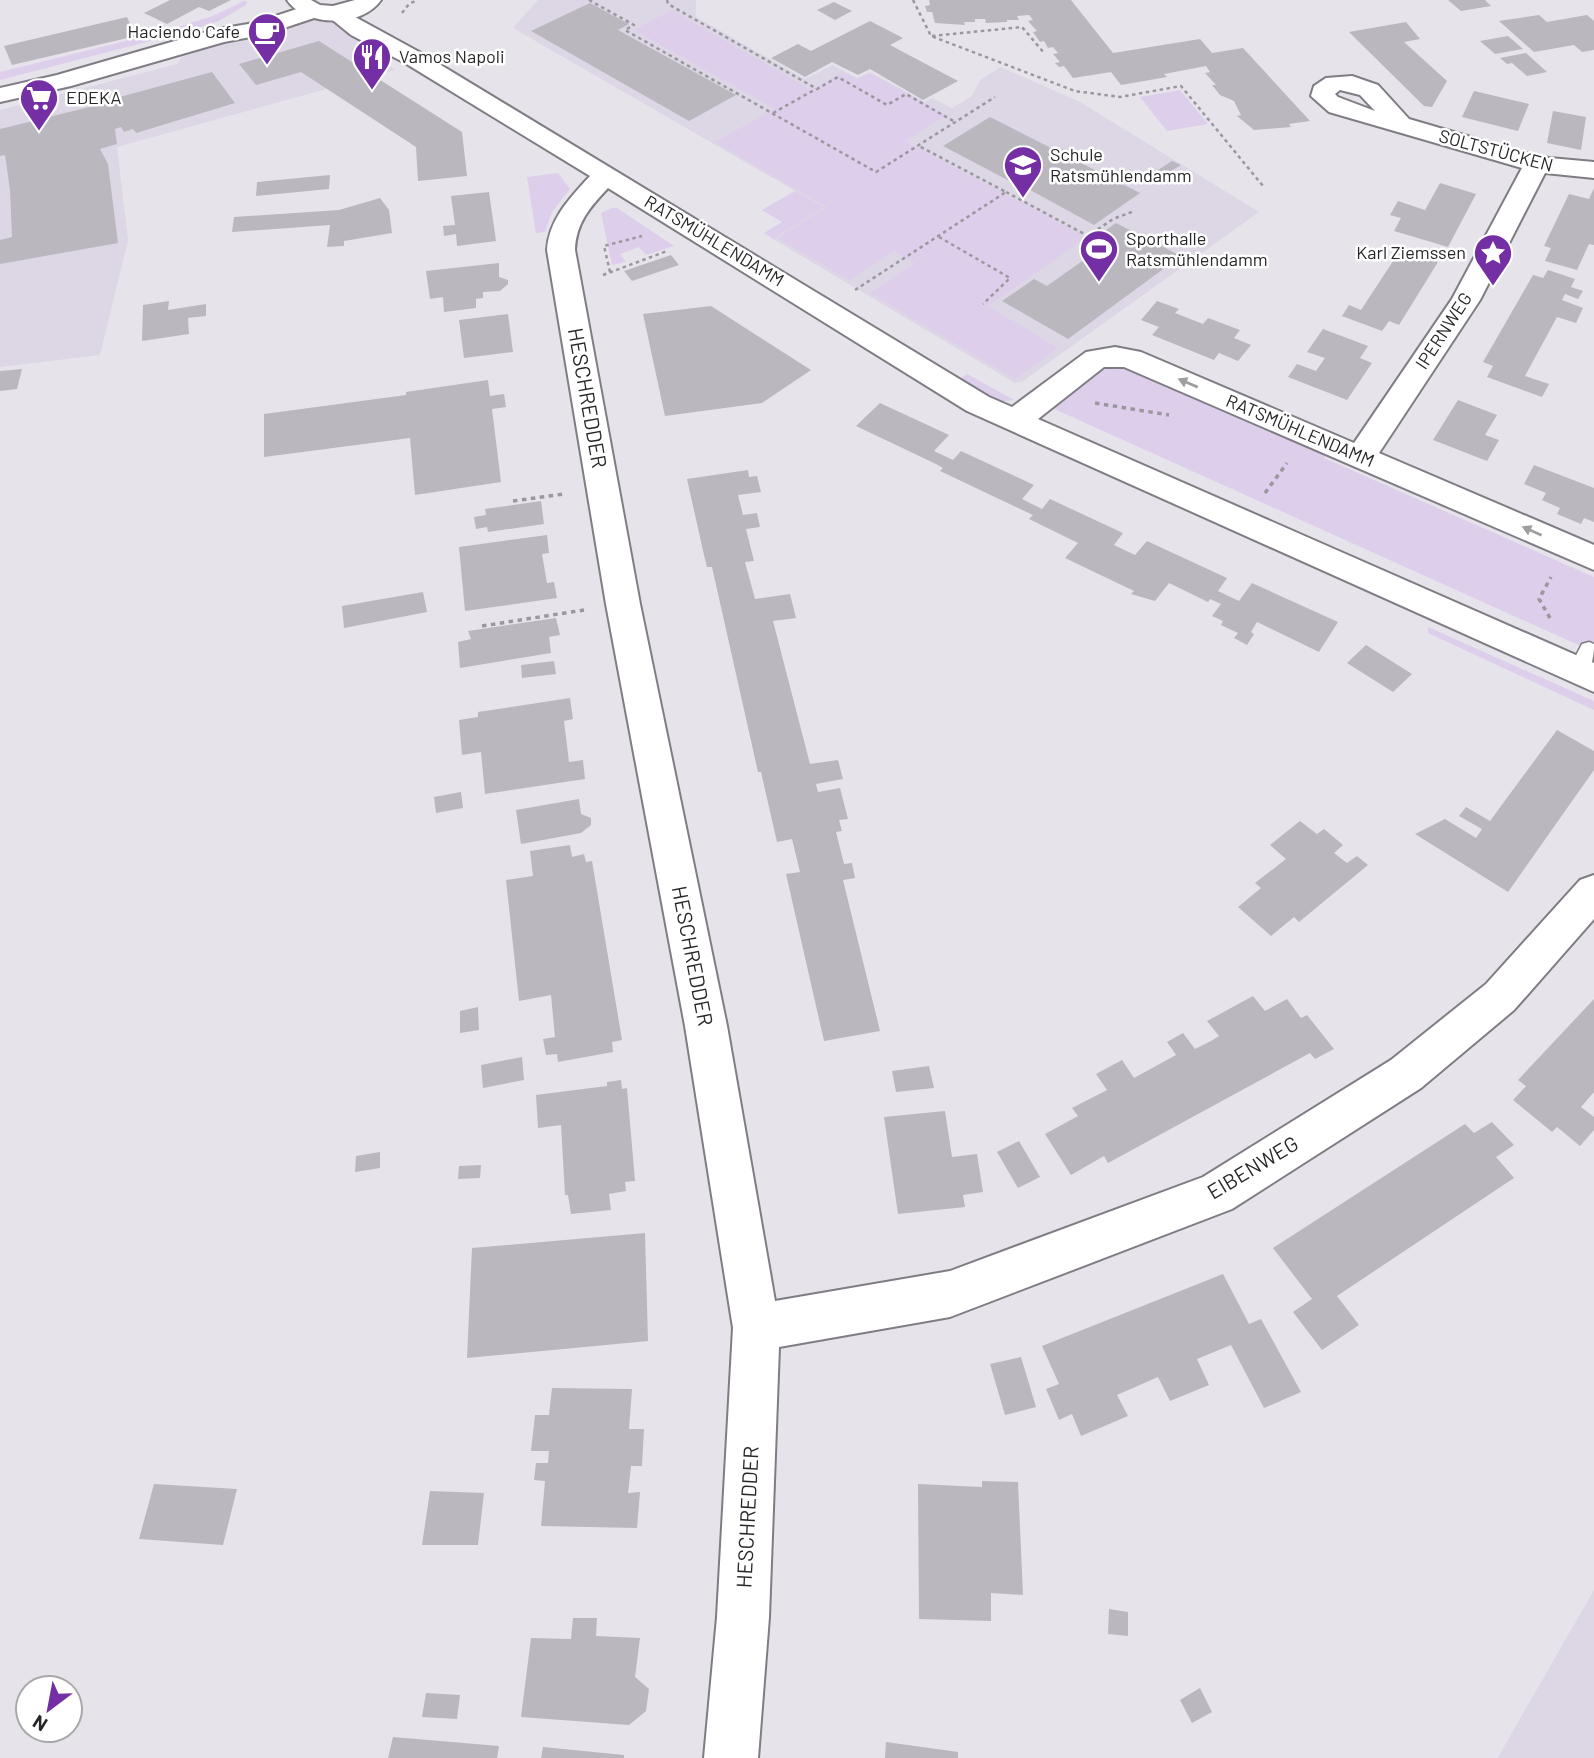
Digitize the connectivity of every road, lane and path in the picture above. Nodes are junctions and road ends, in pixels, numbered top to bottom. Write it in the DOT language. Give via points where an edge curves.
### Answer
graph roads {
  1 [pos="289,0"];
  2 [pos="373,0"];
  3 [pos="417,0"];
  4 [pos="589,0"];
  5 [pos="667,0"];
  6 [pos="913,0"];
  7 [pos="409,4"];
  8 [pos="315,8"];
  9 [pos="221,36"];
  10 [pos="931,36"];
  11 [pos="1045,54"];
  12 [pos="413,58"];
  13 [pos="817,89"];
  14 [pos="0,94"];
  15 [pos="995,97"];
  16 [pos="773,113"];
  17 [pos="956,122"];
  18 [pos="1400,124"];
  19 [pos="918,145"];
  20 [pos="1537,164"];
  21 [pos="1594,170"];
  22 [pos="606,174"];
  23 [pos="1263,186"];
  24 [pos="1006,192"];
  25 [pos="1133,211"];
  26 [pos="648,234"];
  27 [pos="708,236"];
  28 [pos="939,237"];
  29 [pos="610,272"];
  30 [pos="567,288"];
  31 [pos="983,304"];
  32 [pos="827,309"];
  33 [pos="1016,420"];
  34 [pos="1294,454"];
  35 [pos="1361,456"];
  36 [pos="603,488"];
  37 [pos="513,501"];
  38 [pos="1244,522"];
  39 [pos="1594,558"];
  40 [pos="623,604"];
  41 [pos="482,626"];
  42 [pos="1587,666"];
  43 [pos="1594,892"];
  44 [pos="756,1328"];
  45 [pos="731,1758"];
  1 -- 9 [label="street"];
  2 -- 8 [label="street, RATSMÜHLENDAMM" via="358,8"];
  2 -- 12 [label="street, RATSMÜHLENDAMM" via="383,22"];
  3 -- 7 [label="path"];
  4 -- 16 [label="path" via="634,25 625,30"];
  5 -- 13 [label="path"];
  6 -- 10 [label="path"];
  8 -- 9 [label="street" via="258,29"];
  8 -- 12 [label="street, RATSMÜHLENDAMM"];
  9 -- 14 [label="street"];
  10 -- 11 [label="path" via="1023,27"];
  10 -- 23 [label="path" via="1075,91 1119,97 1181,86"];
  12 -- 22 [label="street, RATSMÜHLENDAMM"];
  13 -- 16 [label="path"];
  13 -- 17 [label="path" via="838,77 887,105 906,94"];
  15 -- 17 [label="path"];
  16 -- 19 [label="path" via="876,172"];
  17 -- 19 [label="path"];
  18 -- 20 [label="street, SOLTSTÜCKEN"];
  19 -- 24 [label="path"];
  20 -- 21 [label="street, SOLTSTÜCKEN"];
  20 -- 35 [label="street, IPERNWEG" via="1466,300"];
  22 -- 27 [label="street, RATSMÜHLENDAMM"];
  22 -- 30 [label="street, HESCHREDDER" via="571,216 560,238"];
  24 -- 25 [label="path" via="1088,236"];
  24 -- 28 [label="path"];
  26 -- 29 [label="path" via="604,246"];
  27 -- 29 [label="path"];
  27 -- 32 [label="street, RATSMÜHLENDAMM"];
  28 -- 31 [label="path" via="1010,278"];
  28 -- 32 [label="path"];
  29 -- 30 [label="path"];
  30 -- 36 [label="street, HESCHREDDER"];
  32 -- 33 [label="street, RATSMÜHLENDAMM" via="945,385"];
  35 -- 33 [label="street, RATSMÜHLENDAMM, one-way" via="1115,356 1096,359"];
  33 -- 38 [label="street, RATSMÜHLENDAMM"];
  34 -- 38 [label="path"];
  39 -- 35 [label="street, RATSMÜHLENDAMM, one-way"];
  36 -- 37 [label="path"];
  36 -- 40 [label="street, HESCHREDDER"];
  38 -- 42 [label="street, RATSMÜHLENDAMM"];
  40 -- 41 [label="path"];
  40 -- 44 [label="street, HESCHREDDER" via="706,1026"];
  43 -- 44 [label="street, EIBENWEG" via="1500,997 1406,1074 1216,1194 950,1294"];
  44 -- 45 [label="street, HESCHREDDER" via="743,1617"];
}
